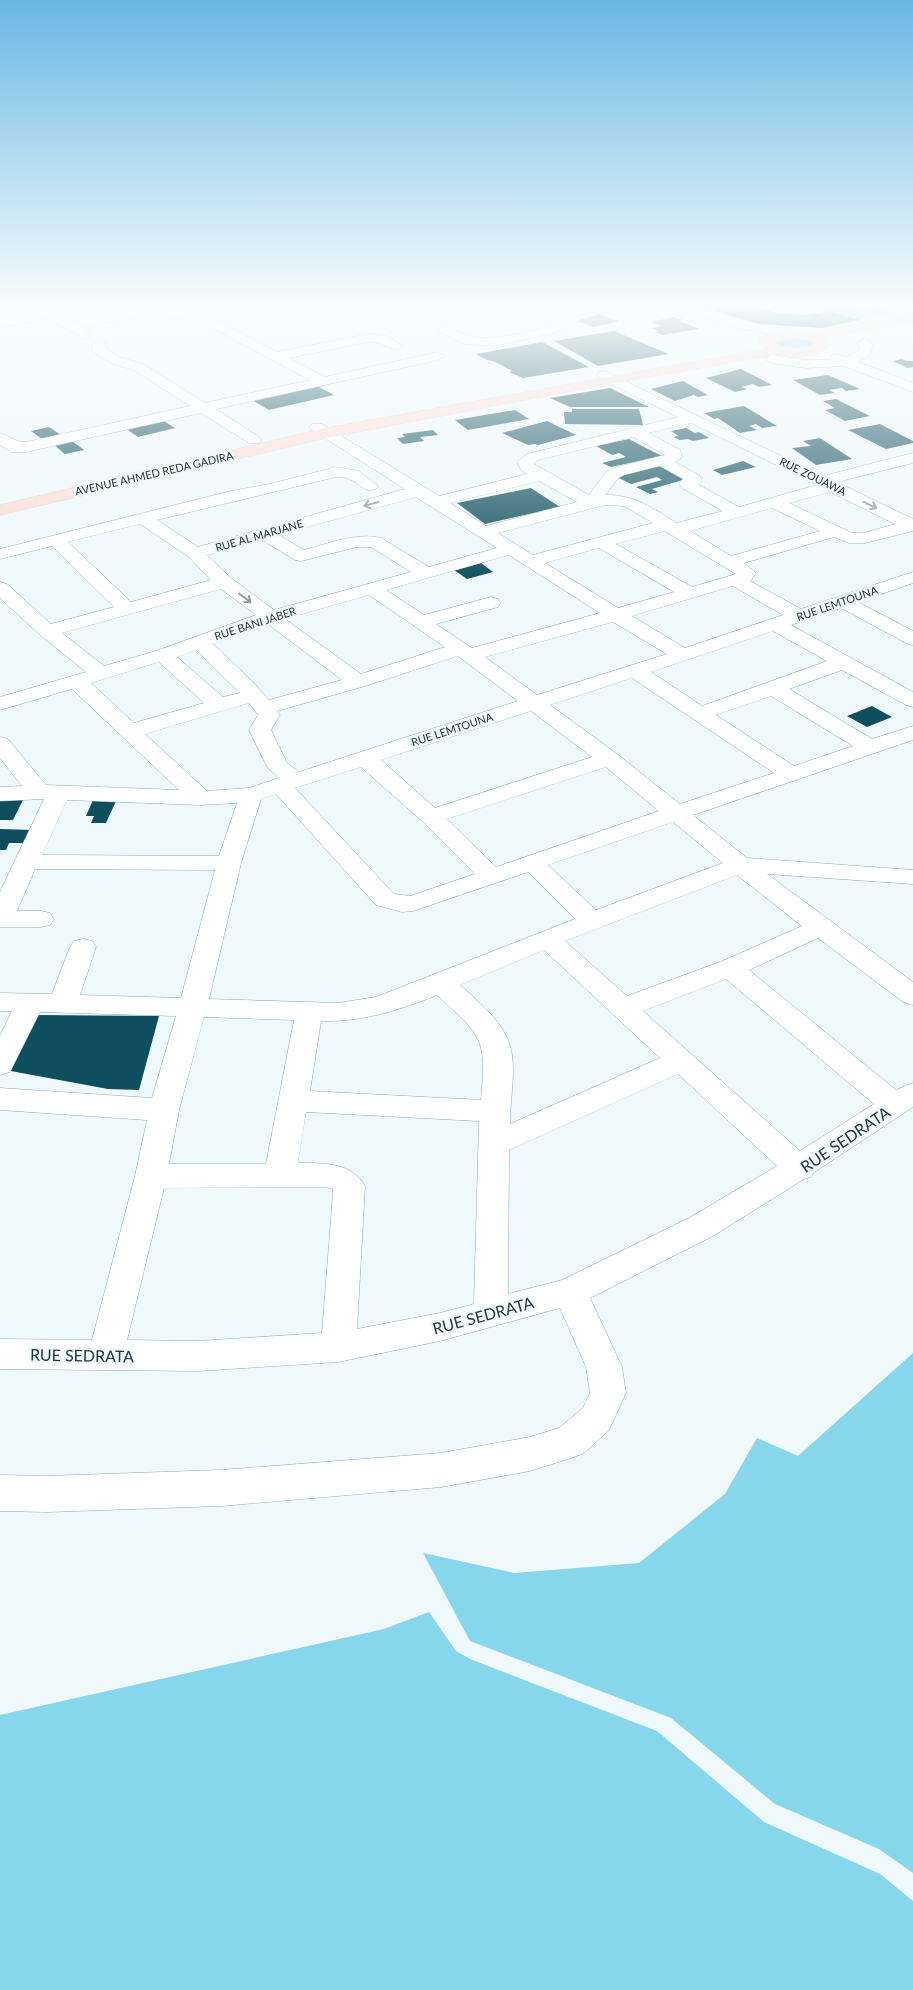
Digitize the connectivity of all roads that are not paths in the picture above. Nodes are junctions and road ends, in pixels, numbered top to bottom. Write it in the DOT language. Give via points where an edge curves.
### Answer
graph roads {
  1 [pos="189,399"];
  2 [pos="243,399"];
  3 [pos="490,399"];
  4 [pos="653,399"];
  5 [pos="203,408"];
  6 [pos="692,418"];
  7 [pos="321,430"];
  8 [pos="635,432"];
  9 [pos="0,438"];
  10 [pos="254,440"];
  11 [pos="913,458"];
  12 [pos="662,460"];
  13 [pos="542,475"];
  14 [pos="828,484"];
  15 [pos="370,486"];
  16 [pos="418,491"];
  17 [pos="0,501"];
  18 [pos="436,502"];
  19 [pos="591,503"];
  20 [pos="775,503"];
  21 [pos="0,510"];
  22 [pos="738,513"];
  23 [pos="143,518"];
  24 [pos="912,525"];
  25 [pos="670,527"];
  26 [pos="483,532"];
  27 [pos="834,532"];
  28 [pos="263,533"];
  29 [pos="55,540"];
  30 [pos="601,542"];
  31 [pos="512,549"];
  32 [pos="195,553"];
  33 [pos="0,554"];
  34 [pos="531,561"];
  35 [pos="729,562"];
  36 [pos="425,572"];
  37 [pos="913,577"];
  38 [pos="735,580"];
  39 [pos="224,582"];
  40 [pos="0,588"];
  41 [pos="371,588"];
  42 [pos="690,594"];
  43 [pos="842,601"];
  44 [pos="490,603"];
  45 [pos="9,607"];
  46 [pos="128,609"];
  47 [pos="616,615"];
  48 [pos="800,616"];
  49 [pos="270,617"];
  50 [pos="421,622"];
  51 [pos="775,624"];
  52 [pos="47,631"];
  53 [pos="913,639"];
  54 [pos="199,642"];
  55 [pos="465,652"];
  56 [pos="163,655"];
  57 [pos="683,655"];
  58 [pos="842,663"];
  59 [pos="635,671"];
  60 [pos="100,673"];
  61 [pos="75,680"];
  62 [pos="358,682"];
  63 [pos="904,687"];
  64 [pos="773,688"];
  65 [pos="2,701"];
  66 [pos="259,701"];
  67 [pos="913,701"];
  68 [pos="533,702"];
  69 [pos="219,705"];
  70 [pos="700,714"];
  71 [pos="130,731"];
  72 [pos="913,733"];
  73 [pos="0,744"];
  74 [pos="871,748"];
  75 [pos="365,758"];
  76 [pos="609,759"];
  77 [pos="792,775"];
  78 [pos="288,783"];
  79 [pos="49,792"];
  80 [pos="0,794"];
  81 [pos="251,795"];
  82 [pos="201,798"];
  83 [pos="677,813"];
  84 [pos="431,817"];
  85 [pos="26,862"];
  86 [pos="531,862"];
  87 [pos="229,863"];
  88 [pos="740,865"];
  89 [pos="492,877"];
  90 [pos="913,877"];
  91 [pos="1,919"];
  92 [pos="41,919"];
  93 [pos="592,921"];
  94 [pos="821,927"];
  95 [pos="547,939"];
  96 [pos="83,948"];
  97 [pos="730,968"];
  98 [pos="441,983"];
  99 [pos="904,989"];
  100 [pos="0,1002"];
  101 [pos="31,1002"];
  102 [pos="63,1002"];
  103 [pos="193,1006"];
  104 [pos="622,1008"];
  105 [pos="309,1012"];
  106 [pos="682,1061"];
  107 [pos="0,1065"];
  108 [pos="0,1099"];
  109 [pos="904,1099"];
  110 [pos="294,1101"];
  111 [pos="164,1110"];
  112 [pos="495,1111"];
  113 [pos="495,1143"];
  114 [pos="800,1169"];
  115 [pos="280,1174"];
  116 [pos="151,1176"];
  117 [pos="570,1292"];
  118 [pos="491,1313"];
  119 [pos="338,1346"];
  120 [pos="0,1354"];
  121 [pos="106,1355"];
  122 [pos="0,1493"];
  1 -- 5 [label="street"];
  2 -- 5 [label="street"];
  3 -- 7 [label="main road, AVENUE AHMED REDA GADIRA"];
  4 -- 6 [label="street, RUE ZOUAWA"];
  5 -- 9 [label="street" via="26,447 12,447"];
  5 -- 10 [label="street"];
  6 -- 8 [label="street"];
  6 -- 14 [label="street, RUE ZOUAWA"];
  7 -- 10 [label="main road, AVENUE AHMED REDA GADIRA"];
  7 -- 16 [label="street"];
  7 -- 21 [label="main road, AVENUE AHMED REDA GADIRA"];
  8 -- 12 [label="street" via="674,453 674,457"];
  8 -- 13 [label="street" via="527,460 527,467"];
  10 -- 17 [label="main road, AVENUE AHMED REDA GADIRA"];
  11 -- 14 [label="street"];
  12 -- 19 [label="street" via="612,474"];
  12 -- 22 [label="street" via="694,479 688,485"];
  13 -- 18 [label="street"];
  13 -- 19 [label="street"];
  14 -- 20 [label="street"];
  14 -- 24 [label="street, RUE ZOUAWA, one-way"];
  15 -- 23 [label="street" via="353,474 336,472"];
  16 -- 18 [label="street"];
  16 -- 28 [label="street, RUE AL MARJANE, one-way"];
  18 -- 26 [label="street"];
  19 -- 25 [label="street" via="626,500"];
  19 -- 26 [label="street"];
  20 -- 22 [label="street"];
  20 -- 27 [label="street"];
  22 -- 25 [label="street" via="681,528"];
  23 -- 29 [label="street"];
  23 -- 32 [label="street"];
  24 -- 27 [label="street" via="858,539"];
  25 -- 30 [label="street"];
  25 -- 35 [label="street"];
  26 -- 31 [label="street"];
  27 -- 35 [label="street"];
  28 -- 32 [label="street, RUE AL MARJANE"];
  28 -- 36 [label="street" via="301,556 357,542 375,542"];
  29 -- 33 [label="street"];
  29 -- 46 [label="street"];
  30 -- 34 [label="street"];
  30 -- 42 [label="street"];
  31 -- 34 [label="street"];
  31 -- 36 [label="street, RUE BANI JABER"];
  32 -- 39 [label="street, RUE AL MARJANE"];
  34 -- 47 [label="street"];
  35 -- 38 [label="street" via="747,573"];
  36 -- 41 [label="street, RUE BANI JABER"];
  37 -- 43 [label="street, RUE LEMTOUNA"];
  38 -- 42 [label="street"];
  38 -- 48 [label="street"];
  39 -- 46 [label="street"];
  39 -- 49 [label="street, RUE AL MARJANE, one-way"];
  40 -- 45 [label="street"];
  41 -- 49 [label="street, RUE BANI JABER"];
  41 -- 50 [label="street"];
  42 -- 47 [label="street"];
  43 -- 48 [label="street, RUE LEMTOUNA"];
  43 -- 53 [label="street"];
  44 -- 50 [label="street"];
  45 -- 52 [label="street"];
  46 -- 52 [label="street"];
  47 -- 55 [label="street"];
  47 -- 57 [label="street"];
  48 -- 51 [label="street, RUE LEMTOUNA"];
  49 -- 54 [label="street, RUE BANI JABER"];
  49 -- 62 [label="street, RUE AL MARJANE"];
  50 -- 55 [label="street"];
  51 -- 57 [label="street, RUE LEMTOUNA"];
  51 -- 58 [label="street"];
  52 -- 60 [label="street"];
  54 -- 56 [label="street, RUE BANI JABER"];
  54 -- 66 [label="street"];
  55 -- 62 [label="street"];
  55 -- 68 [label="street"];
  56 -- 60 [label="street, RUE BANI JABER"];
  56 -- 69 [label="street"];
  57 -- 59 [label="street, RUE LEMTOUNA"];
  58 -- 63 [label="street"];
  58 -- 64 [label="street"];
  59 -- 68 [label="street, RUE LEMTOUNA"];
  59 -- 70 [label="street"];
  60 -- 61 [label="street, RUE BANI JABER"];
  61 -- 65 [label="street, RUE BANI JABER"];
  61 -- 71 [label="street"];
  62 -- 66 [label="street"];
  63 -- 67 [label="street"];
  64 -- 70 [label="street"];
  64 -- 74 [label="street"];
  66 -- 69 [label="street"];
  66 -- 78 [label="street" via="269,715 260,730"];
  68 -- 75 [label="street, RUE LEMTOUNA"];
  68 -- 76 [label="street"];
  69 -- 71 [label="street"];
  70 -- 77 [label="street"];
  71 -- 82 [label="street"];
  72 -- 74 [label="street"];
  73 -- 79 [label="street"];
  74 -- 77 [label="street"];
  75 -- 78 [label="street, RUE LEMTOUNA"];
  75 -- 84 [label="street"];
  76 -- 83 [label="street"];
  76 -- 84 [label="street"];
  77 -- 83 [label="street"];
  78 -- 81 [label="street, RUE LEMTOUNA"];
  78 -- 89 [label="street" via="385,900 413,903"];
  79 -- 80 [label="street, RUE LEMTOUNA"];
  79 -- 82 [label="street, RUE LEMTOUNA"];
  79 -- 85 [label="street"];
  81 -- 82 [label="street, RUE LEMTOUNA"];
  81 -- 87 [label="street"];
  83 -- 86 [label="street"];
  83 -- 88 [label="street"];
  84 -- 89 [label="street"];
  85 -- 87 [label="street"];
  85 -- 91 [label="street"];
  86 -- 89 [label="street"];
  86 -- 93 [label="street"];
  87 -- 103 [label="street"];
  88 -- 90 [label="street"];
  88 -- 93 [label="street"];
  88 -- 94 [label="street"];
  91 -- 92 [label="street"];
  93 -- 95 [label="street"];
  94 -- 97 [label="street"];
  94 -- 99 [label="street"];
  95 -- 98 [label="street"];
  95 -- 104 [label="street"];
  96 -- 102 [label="street"];
  97 -- 104 [label="street"];
  97 -- 109 [label="street"];
  98 -- 105 [label="street" via="359,1011"];
  98 -- 112 [label="street" via="479,1020 496,1045"];
  100 -- 101 [label="street"];
  101 -- 102 [label="street"];
  101 -- 107 [label="street"];
  102 -- 103 [label="street"];
  103 -- 105 [label="street"];
  103 -- 111 [label="street"];
  104 -- 106 [label="street"];
  105 -- 110 [label="street"];
  106 -- 113 [label="street"];
  106 -- 114 [label="street"];
  108 -- 111 [label="street"];
  109 -- 114 [label="street, RUE SEDRATA"];
  110 -- 112 [label="street"];
  110 -- 115 [label="street"];
  111 -- 116 [label="street"];
  112 -- 113 [label="street"];
  113 -- 118 [label="street"];
  114 -- 117 [label="street, RUE SEDRATA" via="701,1227"];
  115 -- 116 [label="street"];
  115 -- 119 [label="street" via="326,1175 349,1186"];
  116 -- 121 [label="street"];
  117 -- 118 [label="street, RUE SEDRATA"];
  117 -- 122 [label="street" via="604,1367 608,1393 596,1419 571,1441 530,1454 441,1470 221,1488"];
  118 -- 119 [label="street, RUE SEDRATA" via="440,1327"];
  119 -- 121 [label="street, RUE SEDRATA" via="198,1356"];
  120 -- 121 [label="street, RUE SEDRATA"];
}
